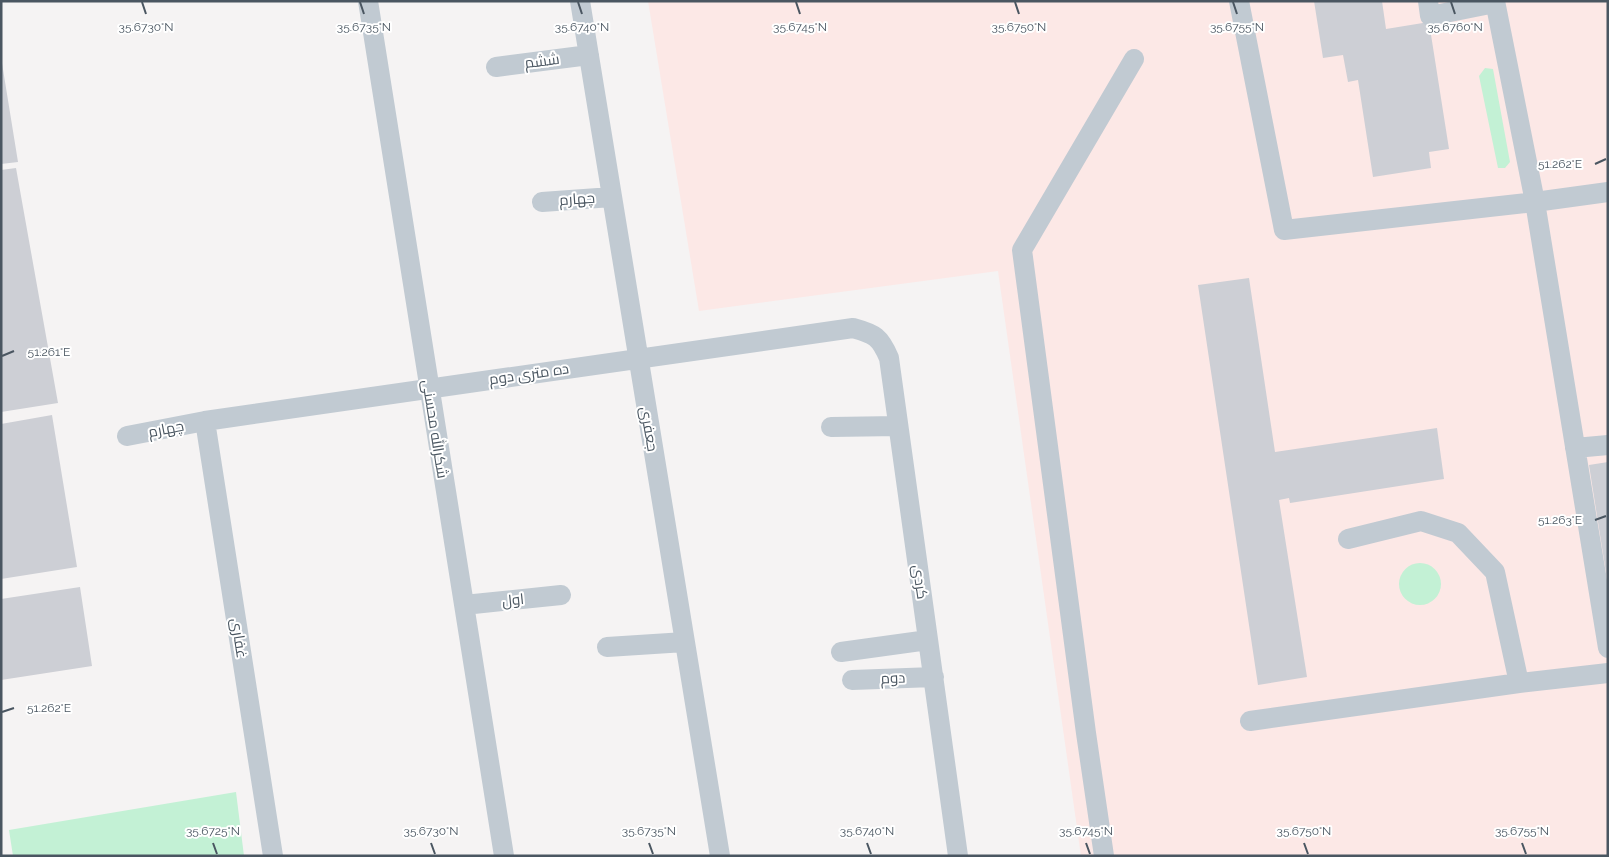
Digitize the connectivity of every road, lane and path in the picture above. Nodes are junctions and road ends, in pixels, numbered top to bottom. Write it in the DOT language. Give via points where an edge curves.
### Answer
graph roads {
  1 [pos="368,1"];
  2 [pos="580,1"];
  3 [pos="1239,1"];
  4 [pos="1428,1"];
  5 [pos="1495,2"];
  6 [pos="589,56"];
  7 [pos="1134,59"];
  8 [pos="496,67"];
  9 [pos="1608,192"];
  10 [pos="612,197"];
  11 [pos="542,202"];
  12 [pos="1535,202"];
  13 [pos="853,328"];
  14 [pos="637,358"];
  15 [pos="429,389"];
  16 [pos="205,421"];
  17 [pos="898,426"];
  18 [pos="831,427"];
  19 [pos="127,436"];
  20 [pos="1608,445"];
  21 [pos="1575,448"];
  22 [pos="1348,539"];
  23 [pos="561,595"];
  24 [pos="464,605"];
  25 [pos="928,640"];
  26 [pos="685,642"];
  27 [pos="607,647"];
  28 [pos="1608,648"];
  29 [pos="841,652"];
  30 [pos="1608,673"];
  31 [pos="934,677"];
  32 [pos="852,680"];
  33 [pos="1518,684"];
  34 [pos="1250,722"];
  35 [pos="273,856"];
  36 [pos="504,856"];
  37 [pos="720,856"];
  38 [pos="958,856"];
  39 [pos="1104,856"];
  1 -- 15 [label="street, شکرالله محسنی"];
  2 -- 6 [label="street, جعفری"];
  3 -- 12 [label="street" via="1284,230"];
  4 -- 5 [label="street" via="1430,16"];
  5 -- 12 [label="street"];
  6 -- 8 [label="street, ششم"];
  6 -- 10 [label="street, جعفری"];
  7 -- 39 [label="street" via="1022,250"];
  9 -- 12 [label="street"];
  10 -- 11 [label="street, چهارم"];
  10 -- 14 [label="street, جعفری"];
  12 -- 21 [label="street"];
  13 -- 14 [label="street, ده متری دوم"];
  13 -- 17 [label="street, کردی" via="872,333 882,343 888,358"];
  14 -- 15 [label="street, ده متری دوم"];
  14 -- 26 [label="street, جعفری"];
  15 -- 16 [label="street, ده متری دوم"];
  15 -- 24 [label="street, شکرالله محسنی"];
  16 -- 19 [label="street, چهارم"];
  16 -- 35 [label="street, غفاری"];
  17 -- 18 [label="street"];
  17 -- 25 [label="street, کردی"];
  20 -- 21 [label="street"];
  21 -- 28 [label="street"];
  22 -- 33 [label="street" via="1421,521 1458,533 1495,572"];
  23 -- 24 [label="street, اول"];
  24 -- 36 [label="street, شکرالله محسنی"];
  25 -- 29 [label="street"];
  25 -- 31 [label="street, کردی"];
  26 -- 27 [label="street"];
  26 -- 37 [label="street, جعفری"];
  30 -- 33 [label="street"];
  31 -- 32 [label="street, دوم"];
  31 -- 38 [label="street, کردی"];
  33 -- 34 [label="street"];
}
